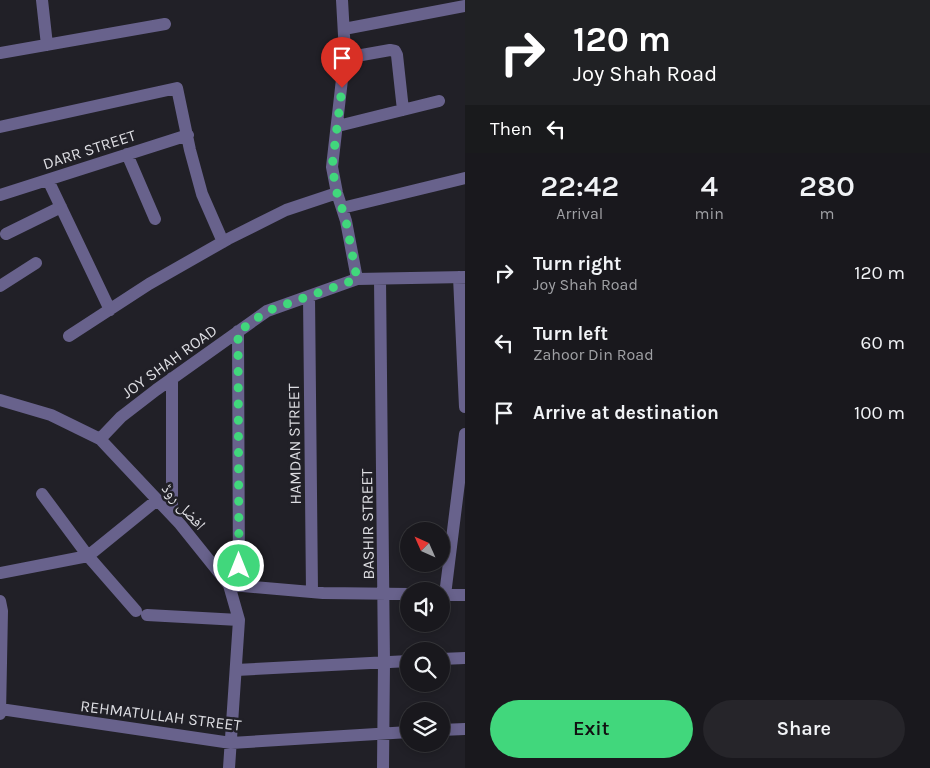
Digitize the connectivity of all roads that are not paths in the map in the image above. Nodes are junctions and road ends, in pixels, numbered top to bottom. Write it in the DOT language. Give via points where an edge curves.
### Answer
graph roads {
  1 [pos="42,0"];
  2 [pos="342,0"];
  3 [pos="465,6"];
  4 [pos="165,24"];
  5 [pos="344,29"];
  6 [pos="47,44"];
  7 [pos="0,53"];
  8 [pos="345,58"];
  9 [pos="439,101"];
  10 [pos="404,110"];
  11 [pos="338,126"];
  12 [pos="0,127"];
  13 [pos="188,135"];
  14 [pos="127,154"];
  15 [pos="465,178"];
  16 [pos="48,180"];
  17 [pos="337,193"];
  18 [pos="0,195"];
  19 [pos="61,207"];
  20 [pos="342,208"];
  21 [pos="155,219"];
  22 [pos="6,234"];
  23 [pos="223,242"];
  24 [pos="36,263"];
  25 [pos="462,277"];
  26 [pos="357,279"];
  27 [pos="380,279"];
  28 [pos="0,286"];
  29 [pos="309,296"];
  30 [pos="110,310"];
  31 [pos="238,332"];
  32 [pos="70,336"];
  33 [pos="172,378"];
  34 [pos="0,400"];
  35 [pos="465,408"];
  36 [pos="465,434"];
  37 [pos="100,439"];
  38 [pos="465,439"];
  39 [pos="42,494"];
  40 [pos="157,500"];
  41 [pos="461,504"];
  42 [pos="172,515"];
  43 [pos="88,556"];
  44 [pos="0,573"];
  45 [pos="446,582"];
  46 [pos="234,586"];
  47 [pos="312,592"];
  48 [pos="384,594"];
  49 [pos="400,594"];
  50 [pos="450,595"];
  51 [pos="465,595"];
  52 [pos="0,601"];
  53 [pos="239,620"];
  54 [pos="465,658"];
  55 [pos="450,659"];
  56 [pos="400,661"];
  57 [pos="384,662"];
  58 [pos="236,670"];
  59 [pos="0,710"];
  60 [pos="0,714"];
  61 [pos="465,729"];
  62 [pos="450,730"];
  63 [pos="400,733"];
  64 [pos="384,734"];
  65 [pos="231,743"];
  66 [pos="229,768"];
  67 [pos="383,768"];
  1 -- 6 [label="street"];
  2 -- 5 [label="street"];
  3 -- 5 [label="street"];
  4 -- 6 [label="street"];
  5 -- 8 [label="street"];
  6 -- 7 [label="street"];
  8 -- 10 [label="street" via="394,51"];
  8 -- 11 [label="street"];
  9 -- 10 [label="street"];
  10 -- 11 [label="street"];
  11 -- 17 [label="street" via="332,167"];
  12 -- 13 [label="street" via="177,88"];
  13 -- 14 [label="street, DARR STREET"];
  13 -- 23 [label="street" via="202,194"];
  14 -- 16 [label="street, DARR STREET"];
  14 -- 21 [label="street"];
  15 -- 20 [label="street"];
  16 -- 18 [label="street, DARR STREET"];
  16 -- 19 [label="street"];
  17 -- 20 [label="street"];
  17 -- 23 [label="street" via="286,210"];
  19 -- 22 [label="street"];
  19 -- 30 [label="street"];
  20 -- 26 [label="street"];
  23 -- 30 [label="street"];
  24 -- 28 [label="street"];
  25 -- 27 [label="street, JOY SHAH ROAD"];
  25 -- 35 [label="street"];
  26 -- 27 [label="street, JOY SHAH ROAD"];
  26 -- 29 [label="street, JOY SHAH ROAD"];
  27 -- 48 [label="street, BASHIR STREET"];
  29 -- 31 [label="street, JOY SHAH ROAD" via="267,311"];
  29 -- 47 [label="street, HAMDAN STREET"];
  30 -- 32 [label="street"];
  31 -- 33 [label="street, JOY SHAH ROAD"];
  31 -- 46 [label="street"];
  33 -- 37 [label="street, JOY SHAH ROAD" via="120,417"];
  33 -- 42 [label="street"];
  34 -- 37 [label="street, افضل روڈ" via="51,415"];
  36 -- 38 [label="street"];
  37 -- 40 [label="street, افضل روڈ"];
  38 -- 41 [label="street"];
  39 -- 43 [label="street"];
  40 -- 42 [label="street, افضل روڈ"];
  40 -- 43 [label="street"];
  41 -- 45 [label="street"];
  42 -- 46 [label="street, افضل روڈ"];
  43 -- 44 [label="street"];
  43 -- 53 [label="street" via="142,613"];
  46 -- 47 [label="street"];
  46 -- 53 [label="street, افضل روڈ"];
  47 -- 48 [label="street"];
  48 -- 49 [label="street"];
  48 -- 57 [label="street, BASHIR STREET"];
  50 -- 51 [label="street"];
  52 -- 59 [label="street"];
  53 -- 58 [label="street, افضل روڈ"];
  54 -- 55 [label="street"];
  56 -- 57 [label="street"];
  57 -- 58 [label="street"];
  57 -- 64 [label="street, BASHIR STREET"];
  58 -- 65 [label="street, افضل روڈ"];
  59 -- 60 [label="street"];
  59 -- 65 [label="street, REHMATULLAH STREET"];
  61 -- 62 [label="street"];
  63 -- 64 [label="street, REHMATULLAH STREET"];
  64 -- 65 [label="street, REHMATULLAH STREET"];
  64 -- 67 [label="street, BASHIR STREET"];
  65 -- 66 [label="street, افضل روڈ"];
}
